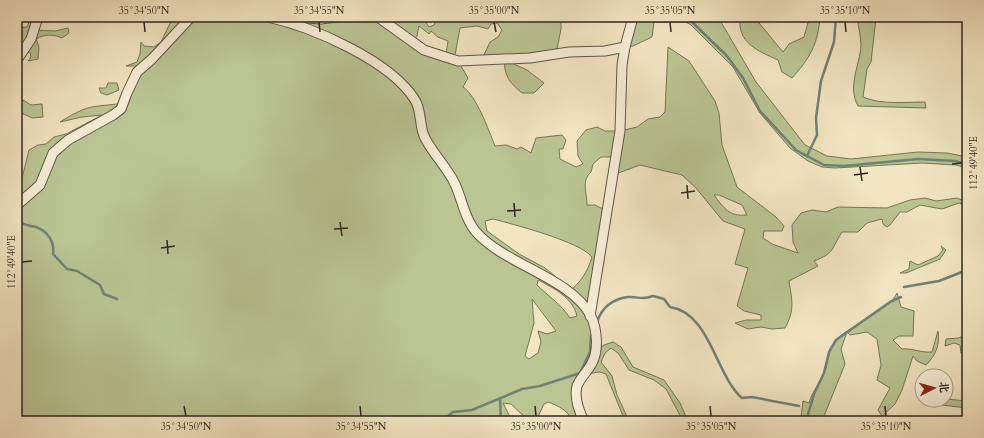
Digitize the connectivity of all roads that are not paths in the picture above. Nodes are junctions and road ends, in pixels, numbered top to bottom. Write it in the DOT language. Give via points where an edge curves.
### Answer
graph roads {
  1 [pos="38,17"];
  2 [pos="191,17"];
  3 [pos="268,17"];
  4 [pos="295,17"];
  5 [pos="336,17"];
  6 [pos="378,17"];
  7 [pos="633,17"];
  8 [pos="625,47"];
  9 [pos="17,60"];
  10 [pos="17,206"];
  11 [pos="590,316"];
  12 [pos="584,421"];
  1 -- 9 [label="street" via="31,40"];
  2 -- 10 [label="street" via="137,72 121,109 68,140 53,153 40,185"];
  3 -- 11 [label="street" via="306,29 352,49 405,86 417,102 424,136 455,184 476,232 490,245 558,285 578,301"];
  4 -- 5 [label="street"];
  6 -- 8 [label="street" via="424,50 449,60 530,58"];
  7 -- 8 [label="street"];
  8 -- 11 [label="street" via="620,131"];
  11 -- 12 [label="street" via="596,330 593,361 578,386 576,399"];
}
